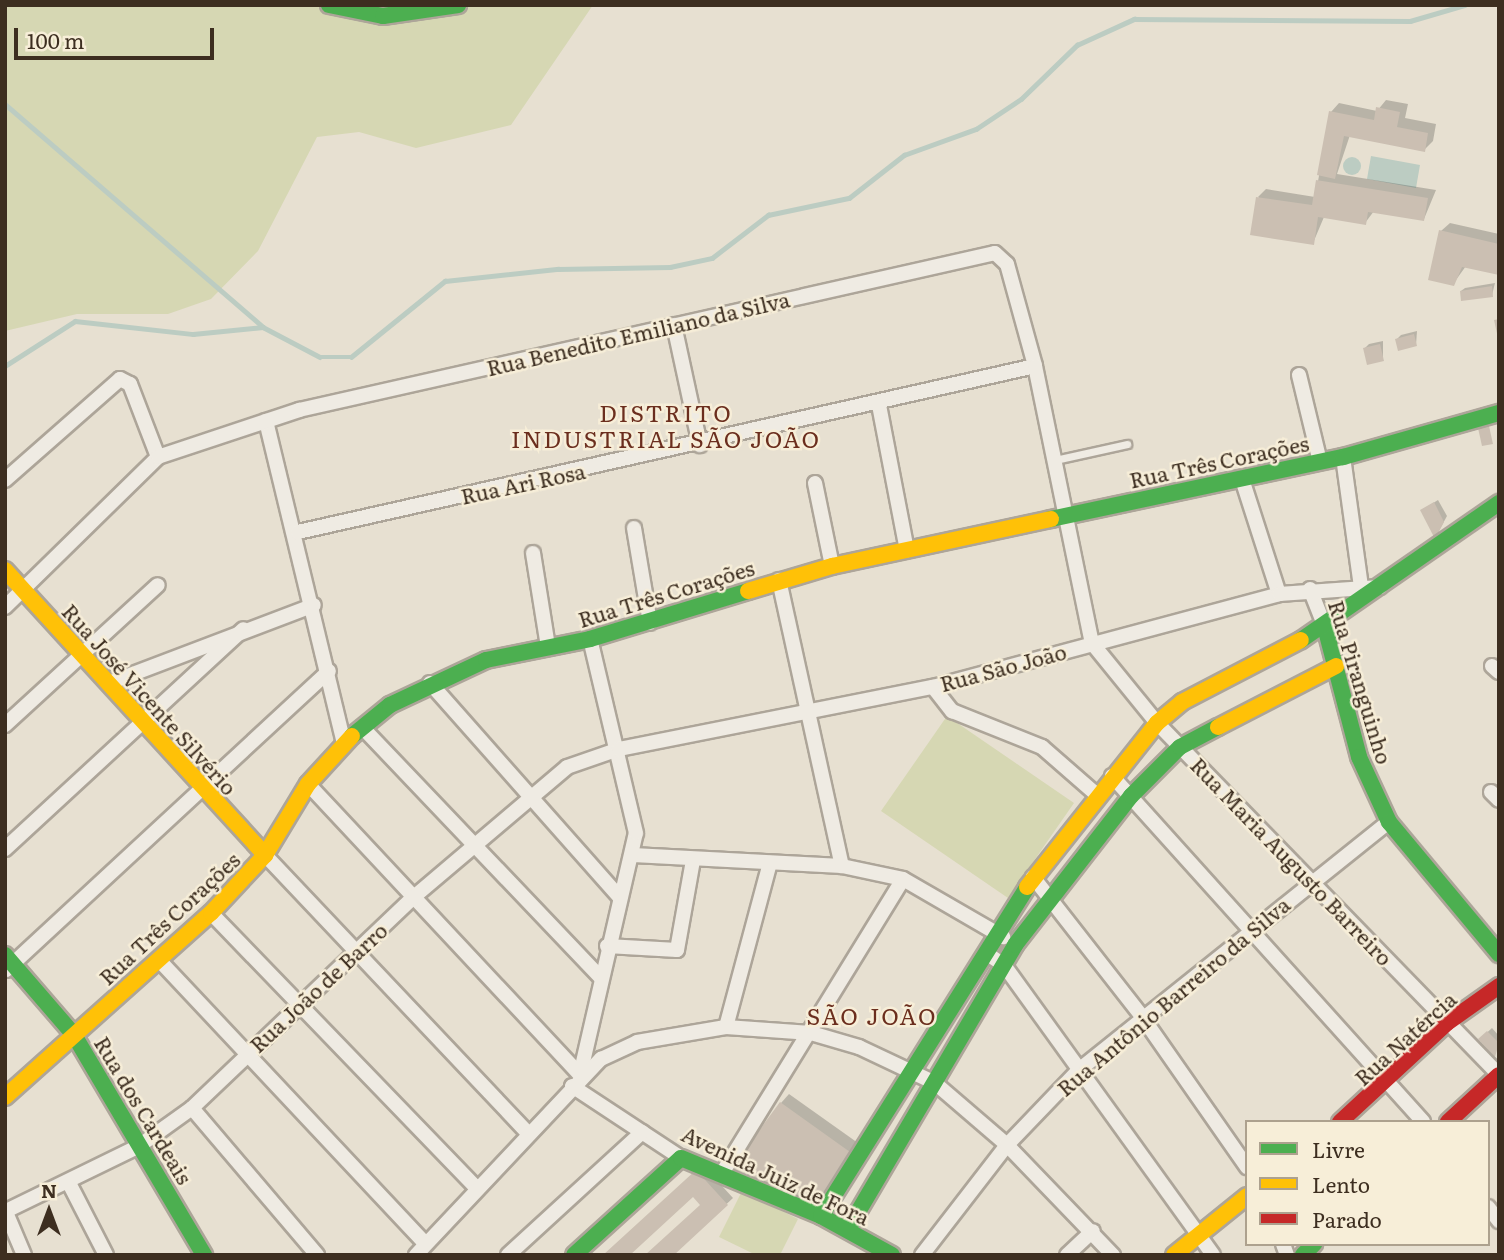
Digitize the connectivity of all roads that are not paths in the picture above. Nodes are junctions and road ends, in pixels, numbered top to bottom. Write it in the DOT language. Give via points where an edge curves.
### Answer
graph roads {
  1 [pos="329,5"];
  2 [pos="458,5"];
  3 [pos="674,325"];
  4 [pos="1035,366"];
  5 [pos="1299,374"];
  6 [pos="879,404"];
  7 [pos="1499,413"];
  8 [pos="266,421"];
  9 [pos="1127,444"];
  10 [pos="700,445"];
  11 [pos="158,457"];
  12 [pos="1343,457"];
  13 [pos="1054,460"];
  14 [pos="1320,462"];
  15 [pos="1242,479"];
  16 [pos="5,480"];
  17 [pos="816,482"];
  18 [pos="1499,503"];
  19 [pos="1065,514"];
  20 [pos="634,528"];
  21 [pos="298,532"];
  22 [pos="907,550"];
  23 [pos="533,553"];
  24 [pos="832,566"];
  25 [pos="5,570"];
  26 [pos="779,580"];
  27 [pos="158,585"];
  28 [pos="1310,589"];
  29 [pos="23,590"];
  30 [pos="1279,594"];
  31 [pos="1362,594"];
  32 [pos="314,605"];
  33 [pos="5,607"];
  34 [pos="650,623"];
  35 [pos="1325,627"];
  36 [pos="243,629"];
  37 [pos="590,639"];
  38 [pos="1092,643"];
  39 [pos="548,647"];
  40 [pos="82,654"];
  41 [pos="1336,666"];
  42 [pos="329,671"];
  43 [pos="108,683"];
  44 [pos="430,683"];
  45 [pos="933,687"];
  46 [pos="807,713"];
  47 [pos="140,720"];
  48 [pos="1157,723"];
  49 [pos="5,725"];
  50 [pos="362,727"];
  51 [pos="344,743"];
  52 [pos="1180,747"];
  53 [pos="619,749"];
  54 [pos="1112,776"];
  55 [pos="308,785"];
  56 [pos="202,787"];
  57 [pos="528,795"];
  58 [pos="1097,795"];
  59 [pos="1131,796"];
  60 [pos="1389,822"];
  61 [pos="471,847"];
  62 [pos="5,849"];
  63 [pos="265,855"];
  64 [pos="633,855"];
  65 [pos="693,860"];
  66 [pos="770,863"];
  67 [pos="842,866"];
  68 [pos="1032,877"];
  69 [pos="1315,878"];
  70 [pos="902,879"];
  71 [pos="1051,894"];
  72 [pos="415,896"];
  73 [pos="620,898"];
  74 [pos="211,913"];
  75 [pos="1252,927"];
  76 [pos="997,933"];
  77 [pos="1015,944"];
  78 [pos="607,946"];
  79 [pos="356,951"];
  80 [pos="986,953"];
  81 [pos="1499,954"];
  82 [pos="159,960"];
  83 [pos="8,963"];
  84 [pos="1004,965"];
  85 [pos="601,978"];
  86 [pos="1499,986"];
  87 [pos="300,1006"];
  88 [pos="1143,1018"];
  89 [pos="1447,1023"];
  90 [pos="726,1027"];
  91 [pos="811,1033"];
  92 [pos="74,1035"];
  93 [pos="244,1057"];
  94 [pos="1079,1070"];
  95 [pos="913,1071"];
  96 [pos="1499,1075"];
  97 [pos="576,1081"];
  98 [pos="1390,1081"];
  99 [pos="935,1083"];
  100 [pos="5,1097"];
  101 [pos="192,1108"];
  102 [pos="1342,1120"];
  103 [pos="1421,1120"];
  104 [pos="1450,1120"];
  105 [pos="527,1132"];
  106 [pos="642,1132"];
  107 [pos="1007,1145"];
  108 [pos="139,1146"];
  109 [pos="681,1158"];
  110 [pos="1245,1164"];
  111 [pos="721,1175"];
  112 [pos="69,1183"];
  113 [pos="475,1186"];
  114 [pos="1245,1198"];
  115 [pos="178,1208"];
  116 [pos="5,1210"];
  117 [pos="821,1216"];
  118 [pos="848,1229"];
  119 [pos="1093,1231"];
  120 [pos="1200,1235"];
  121 [pos="421,1249"];
  122 [pos="24,1255"];
  123 [pos="106,1255"];
  124 [pos="204,1255"];
  125 [pos="218,1255"];
  126 [pos="317,1255"];
  127 [pos="508,1255"];
  128 [pos="574,1255"];
  129 [pos="892,1255"];
  130 [pos="922,1255"];
  131 [pos="1067,1255"];
  132 [pos="1113,1255"];
  133 [pos="1174,1255"];
  134 [pos="1213,1255"];
  1 -- 2 [label="street" via="383,16"];
  3 -- 4 [label="street, Rua Benedito Emiliano da Silva" via="984,252 1007,264"];
  3 -- 8 [label="street, Rua Benedito Emiliano da Silva"];
  3 -- 10 [label="street"];
  4 -- 6 [label="street, Rua Ari Rosa"];
  4 -- 13 [label="street"];
  5 -- 14 [label="street"];
  6 -- 10 [label="street, Rua Ari Rosa"];
  6 -- 22 [label="street"];
  7 -- 12 [label="street, Rua Três Corações"];
  8 -- 11 [label="street, Rua Benedito Emiliano da Silva"];
  8 -- 21 [label="street"];
  9 -- 13 [label="lane"];
  10 -- 21 [label="street, Rua Ari Rosa"];
  11 -- 16 [label="street" via="130,384 120,379"];
  11 -- 29 [label="street"];
  12 -- 14 [label="street, Rua Três Corações"];
  12 -- 31 [label="street"];
  13 -- 19 [label="street"];
  14 -- 15 [label="street, Rua Três Corações"];
  15 -- 19 [label="street, Rua Três Corações"];
  15 -- 30 [label="street"];
  17 -- 24 [label="street"];
  18 -- 31 [label="street" via="1385,588"];
  19 -- 22 [label="street, Rua Três Corações"];
  19 -- 38 [label="street"];
  20 -- 34 [label="street"];
  21 -- 32 [label="street"];
  22 -- 24 [label="street, Rua Três Corações"];
  23 -- 39 [label="street"];
  24 -- 26 [label="street, Rua Três Corações"];
  25 -- 29 [label="street, Rua José Vicente Silvério"];
  26 -- 34 [label="street, Rua Três Corações"];
  26 -- 46 [label="street"];
  27 -- 40 [label="street"];
  28 -- 30 [label="street, Rua São João"];
  28 -- 31 [label="street, Rua São João"];
  28 -- 35 [label="street, Rua Piranguinho"];
  29 -- 33 [label="street"];
  29 -- 40 [label="street, Rua José Vicente Silvério"];
  30 -- 38 [label="street, Rua São João"];
  31 -- 35 [label="street"];
  32 -- 36 [label="street"];
  32 -- 42 [label="street"];
  34 -- 37 [label="street, Rua Três Corações"];
  35 -- 41 [label="street, Rua Piranguinho"];
  35 -- 48 [label="street" via="1182,702"];
  36 -- 43 [label="street"];
  36 -- 47 [label="street"];
  37 -- 39 [label="street, Rua Três Corações"];
  37 -- 53 [label="street"];
  38 -- 45 [label="street, Rua São João"];
  38 -- 48 [label="street, Rua Maria Augusto Barreiro"];
  39 -- 44 [label="street, Rua Três Corações" via="486,660"];
  40 -- 43 [label="street, Rua José Vicente Silvério"];
  40 -- 49 [label="street"];
  41 -- 52 [label="street"];
  41 -- 60 [label="street, Rua Piranguinho" via="1359,757"];
  42 -- 51 [label="street"];
  42 -- 56 [label="street"];
  43 -- 47 [label="street, Rua José Vicente Silvério"];
  44 -- 50 [label="street, Rua Três Corações"];
  44 -- 57 [label="street"];
  45 -- 46 [label="street, Rua São João"];
  45 -- 58 [label="street" via="952,711 1042,747"];
  46 -- 53 [label="street, Rua São João"];
  46 -- 67 [label="street"];
  47 -- 56 [label="street, Rua José Vicente Silvério"];
  47 -- 62 [label="street"];
  48 -- 52 [label="street, Rua Maria Augusto Barreiro"];
  48 -- 54 [label="street"];
  50 -- 51 [label="street, Rua Três Corações"];
  50 -- 61 [label="street"];
  51 -- 55 [label="street, Rua Três Corações"];
  52 -- 59 [label="street"];
  52 -- 69 [label="street, Rua Maria Augusto Barreiro"];
  53 -- 57 [label="street, Rua João de Barro" via="567,767"];
  53 -- 64 [label="street" via="635,818"];
  54 -- 58 [label="street"];
  54 -- 59 [label="street"];
  55 -- 63 [label="street, Rua Três Corações"];
  55 -- 72 [label="street, Avenida Juiz de Fora"];
  56 -- 63 [label="street, Rua José Vicente Silvério"];
  56 -- 83 [label="street"];
  57 -- 61 [label="street, Rua João de Barro"];
  57 -- 73 [label="street"];
  58 -- 68 [label="street"];
  59 -- 71 [label="street"];
  59 -- 75 [label="street"];
  60 -- 69 [label="street, Rua Antônio Barreiro da Silva"];
  60 -- 81 [label="street, Rua Piranguinho"];
  61 -- 72 [label="street, Rua João de Barro"];
  61 -- 85 [label="street"];
  63 -- 74 [label="street, Rua Três Corações"];
  63 -- 79 [label="street"];
  64 -- 65 [label="street"];
  64 -- 73 [label="street"];
  65 -- 66 [label="street"];
  65 -- 78 [label="street" via="677,950"];
  66 -- 67 [label="street"];
  66 -- 90 [label="street"];
  67 -- 70 [label="street"];
  68 -- 71 [label="street"];
  68 -- 76 [label="street"];
  69 -- 75 [label="street, Rua Antônio Barreiro da Silva"];
  69 -- 89 [label="street, Rua Maria Augusto Barreiro"];
  70 -- 76 [label="street"];
  70 -- 91 [label="street"];
  71 -- 77 [label="street"];
  71 -- 88 [label="street"];
  72 -- 79 [label="street, Rua João de Barro"];
  72 -- 97 [label="street, Avenida Juiz de Fora"];
  73 -- 78 [label="street"];
  74 -- 82 [label="street, Rua Três Corações"];
  74 -- 87 [label="street"];
  75 -- 88 [label="street, Rua Antônio Barreiro da Silva"];
  75 -- 98 [label="street"];
  76 -- 77 [label="street"];
  76 -- 80 [label="street"];
  77 -- 84 [label="street"];
  78 -- 85 [label="street"];
  79 -- 87 [label="street, Rua João de Barro"];
  79 -- 105 [label="street"];
  80 -- 84 [label="street"];
  80 -- 95 [label="street"];
  82 -- 92 [label="street, Rua Três Corações"];
  82 -- 93 [label="street"];
  83 -- 92 [label="street, Rua dos Cardeais"];
  84 -- 94 [label="street"];
  84 -- 99 [label="street"];
  85 -- 97 [label="street"];
  86 -- 89 [label="street, Rua Natércia"];
  87 -- 93 [label="street, Rua João de Barro"];
  87 -- 113 [label="street"];
  88 -- 94 [label="street, Rua Antônio Barreiro da Silva"];
  88 -- 110 [label="street"];
  89 -- 96 [label="street, Rua Maria Augusto Barreiro"];
  89 -- 98 [label="street, Rua Natércia"];
  90 -- 91 [label="street"];
  90 -- 97 [label="street" via="637,1042"];
  91 -- 95 [label="street"];
  91 -- 111 [label="street"];
  92 -- 100 [label="street, Rua Três Corações"];
  92 -- 108 [label="street, Rua dos Cardeais"];
  93 -- 101 [label="street, Rua João de Barro"];
  93 -- 121 [label="street"];
  94 -- 107 [label="street, Rua Antônio Barreiro da Silva"];
  94 -- 120 [label="street"];
  95 -- 99 [label="street"];
  95 -- 117 [label="street"];
  96 -- 104 [label="street"];
  97 -- 105 [label="street"];
  97 -- 106 [label="street, Avenida Juiz de Fora"];
  98 -- 102 [label="street, Rua Natércia"];
  98 -- 103 [label="street"];
  99 -- 107 [label="street"];
  99 -- 118 [label="street"];
  101 -- 108 [label="street, Rua João de Barro"];
  101 -- 126 [label="street"];
  105 -- 113 [label="street"];
  106 -- 109 [label="street, Avenida Juiz de Fora"];
  106 -- 127 [label="street"];
  107 -- 119 [label="street"];
  107 -- 130 [label="street, Rua Antônio Barreiro da Silva"];
  108 -- 112 [label="street, Rua João de Barro"];
  108 -- 115 [label="street, Rua dos Cardeais"];
  109 -- 111 [label="street, Avenida Juiz de Fora"];
  109 -- 128 [label="street"];
  111 -- 117 [label="street, Avenida Juiz de Fora"];
  112 -- 116 [label="street, Rua João de Barro"];
  112 -- 123 [label="street"];
  113 -- 121 [label="street"];
  114 -- 120 [label="street"];
  115 -- 124 [label="street, Rua dos Cardeais"];
  115 -- 125 [label="street, Rua dos Cardeais"];
  116 -- 122 [label="street"];
  117 -- 118 [label="street, Avenida Juiz de Fora"];
  118 -- 129 [label="street, Avenida Juiz de Fora"];
  119 -- 131 [label="street"];
  119 -- 132 [label="street"];
  120 -- 133 [label="street"];
  120 -- 134 [label="street"];
}
